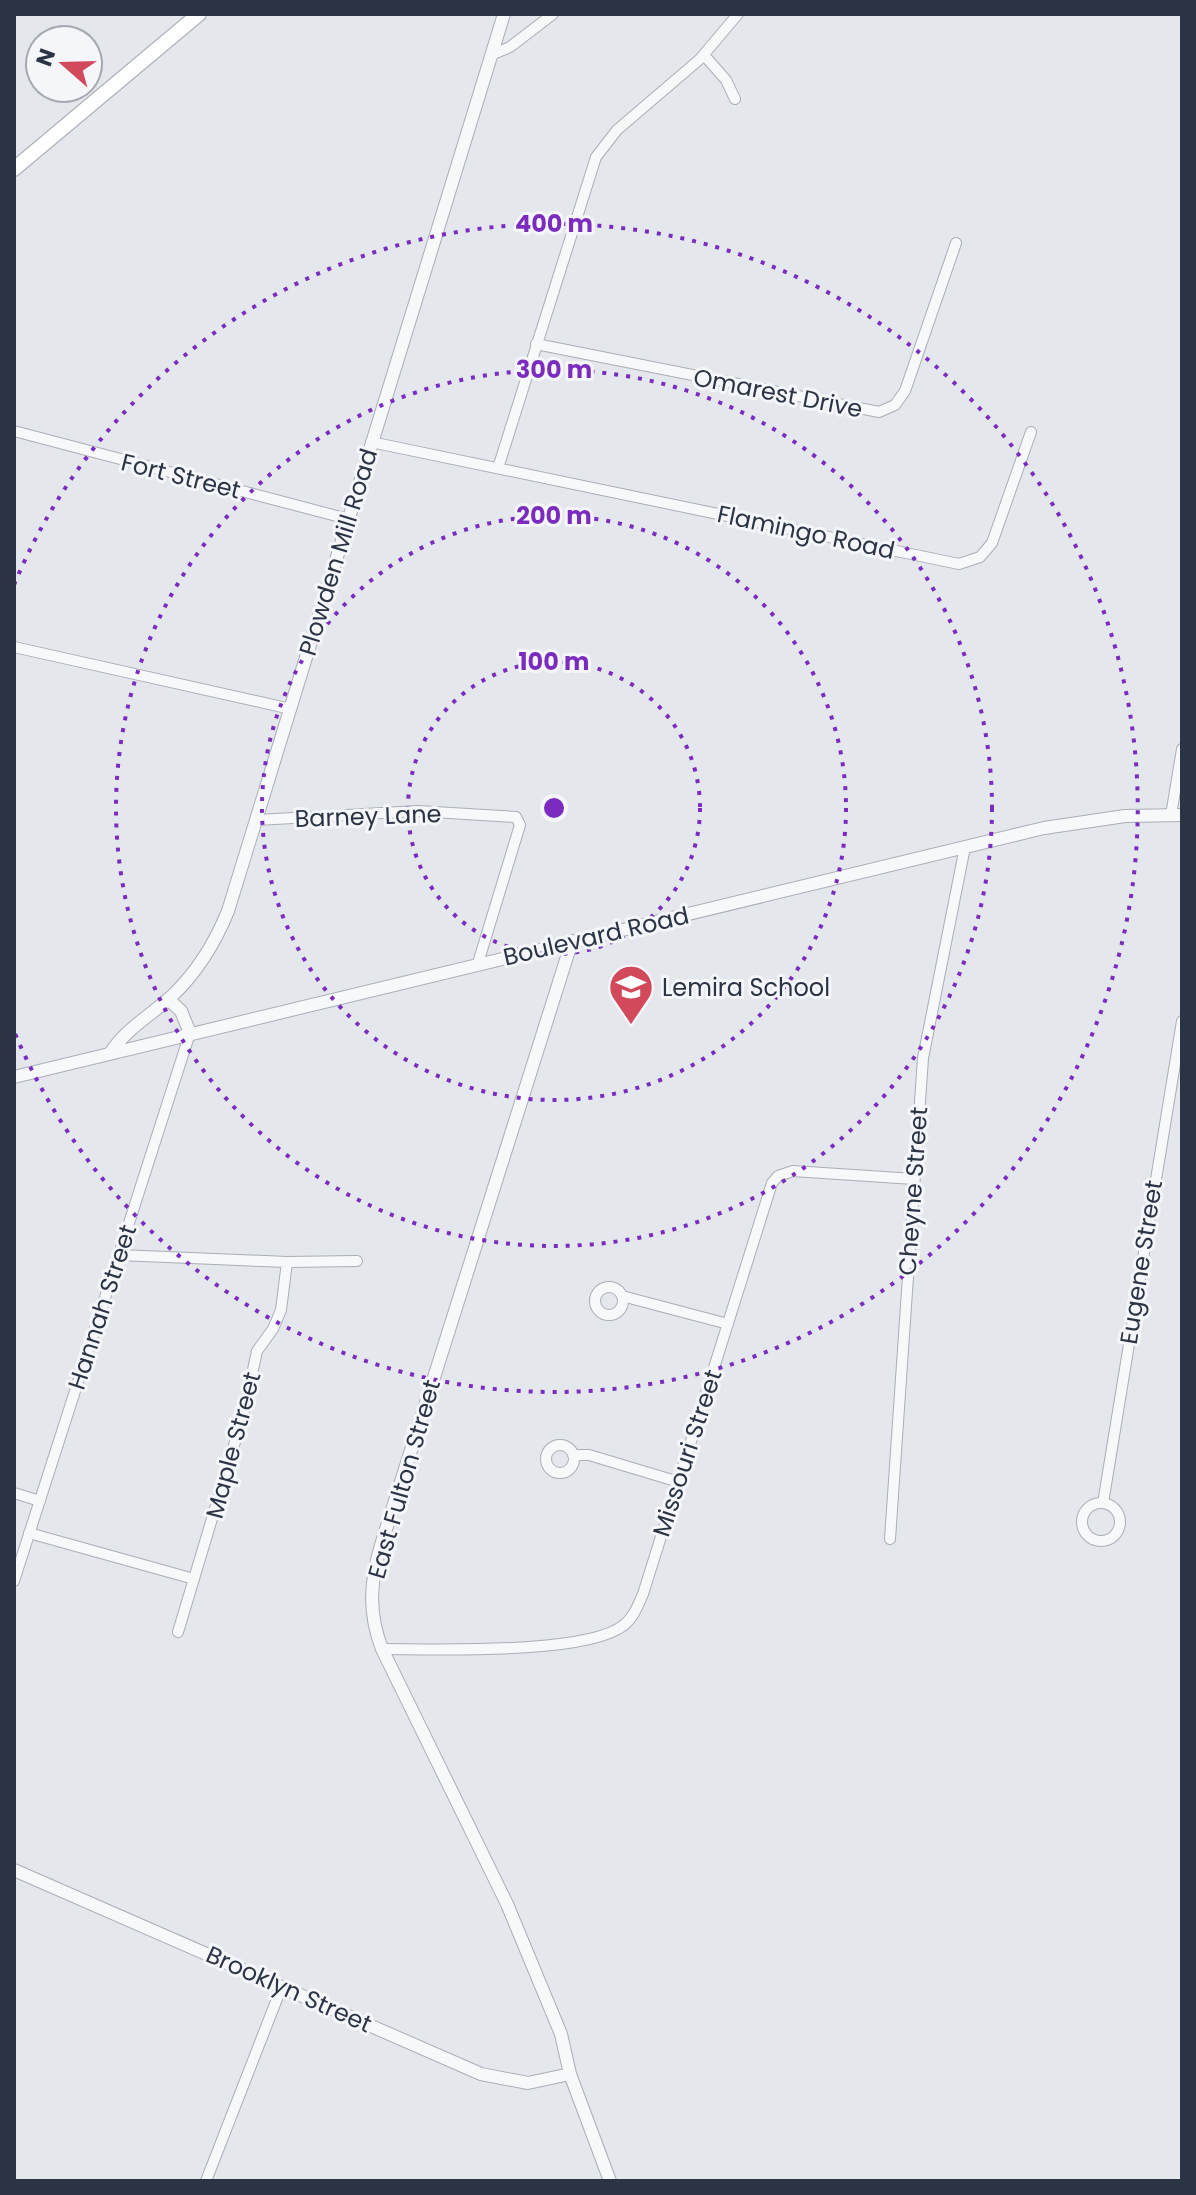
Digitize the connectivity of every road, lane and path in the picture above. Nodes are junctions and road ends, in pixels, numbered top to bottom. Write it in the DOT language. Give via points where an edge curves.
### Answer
graph roads {
  1 [pos="199,14"];
  2 [pos="504,14"];
  3 [pos="553,14"];
  4 [pos="738,14"];
  5 [pos="491,55"];
  6 [pos="704,55"];
  7 [pos="735,99"];
  8 [pos="14,169"];
  9 [pos="956,243"];
  10 [pos="536,344"];
  11 [pos="14,431"];
  12 [pos="1031,432"];
  13 [pos="371,442"];
  14 [pos="498,468"];
  15 [pos="348,519"];
  16 [pos="14,647"];
  17 [pos="291,709"];
  18 [pos="1182,749"];
  19 [pos="1176,815"];
  20 [pos="257,820"];
  21 [pos="965,847"];
  22 [pos="572,941"];
  23 [pos="478,963"];
  24 [pos="168,999"];
  25 [pos="1182,1021"];
  26 [pos="190,1033"];
  27 [pos="111,1052"];
  28 [pos="14,1077"];
  29 [pos="914,1179"];
  30 [pos="119,1255"];
  31 [pos="357,1261"];
  32 [pos="287,1262"];
  33 [pos="622,1296"];
  34 [pos="728,1324"];
  35 [pos="573,1455"];
  36 [pos="679,1482"];
  37 [pos="14,1493"];
  38 [pos="40,1501"];
  39 [pos="1103,1503"];
  40 [pos="29,1533"];
  41 [pos="890,1539"];
  42 [pos="194,1579"];
  43 [pos="14,1581"];
  44 [pos="178,1632"];
  45 [pos="382,1649"];
  46 [pos="14,1870"];
  47 [pos="282,1986"];
  48 [pos="570,2074"];
  49 [pos="206,2181"];
  50 [pos="610,2181"];
  1 -- 8 [label="main road"];
  2 -- 5 [label="street, Plowden Mill Road"];
  3 -- 5 [label="street"];
  4 -- 6 [label="street"];
  5 -- 13 [label="street, Plowden Mill Road"];
  6 -- 7 [label="street"];
  6 -- 10 [label="street" via="617,130 596,157"];
  9 -- 10 [label="street, Omarest Drive" via="905,391 895,405 879,412"];
  10 -- 14 [label="street"];
  11 -- 15 [label="street, Fort Street"];
  12 -- 14 [label="street, Flamingo Road" via="992,543 980,557 964,563"];
  13 -- 14 [label="street, Flamingo Road"];
  13 -- 15 [label="street, Plowden Mill Road"];
  15 -- 17 [label="street, Plowden Mill Road"];
  16 -- 17 [label="street"];
  17 -- 20 [label="street, Plowden Mill Road"];
  18 -- 19 [label="street"];
  19 -- 21 [label="street, Boulevard Road" via="1083,821"];
  20 -- 23 [label="street, Barney Lane" via="418,811 516,817 520,825"];
  20 -- 24 [label="street, Plowden Mill Road" via="219,934"];
  21 -- 22 [label="street, Boulevard Road"];
  21 -- 29 [label="street, Cheyne Street" via="923,1058"];
  22 -- 23 [label="street, Boulevard Road"];
  22 -- 45 [label="street, East Fulton Street" via="375,1566 371,1610"];
  23 -- 26 [label="street, Boulevard Road"];
  24 -- 26 [label="street" via="181,1011"];
  24 -- 27 [label="street, Plowden Mill Road" via="120,1038"];
  25 -- 39 [label="street, Eugene Street"];
  26 -- 27 [label="street, Boulevard Road"];
  26 -- 30 [label="street, Hannah Street"];
  27 -- 28 [label="street, Boulevard Road"];
  29 -- 34 [label="street, Missouri Street" via="807,1171 778,1176 770,1187"];
  29 -- 41 [label="street, Cheyne Street"];
  30 -- 32 [label="street"];
  30 -- 38 [label="street, Hannah Street"];
  31 -- 32 [label="street"];
  32 -- 42 [label="street, Maple Street" via="281,1310 257,1351"];
  33 -- 34 [label="street"];
  34 -- 36 [label="street, Missouri Street"];
  35 -- 36 [label="street"];
  36 -- 45 [label="street, Missouri Street" via="643,1594 622,1627 549,1644"];
  37 -- 38 [label="street"];
  38 -- 40 [label="street, Hannah Street"];
  40 -- 42 [label="street"];
  40 -- 43 [label="street, Hannah Street"];
  42 -- 44 [label="street, Maple Street"];
  45 -- 48 [label="street, East Fulton Street" via="489,1862 561,2034"];
  46 -- 47 [label="street, Brooklyn Street"];
  47 -- 48 [label="street, Brooklyn Street" via="481,2074 528,2083"];
  47 -- 49 [label="street"];
  48 -- 50 [label="street, East Fulton Street"];
}
